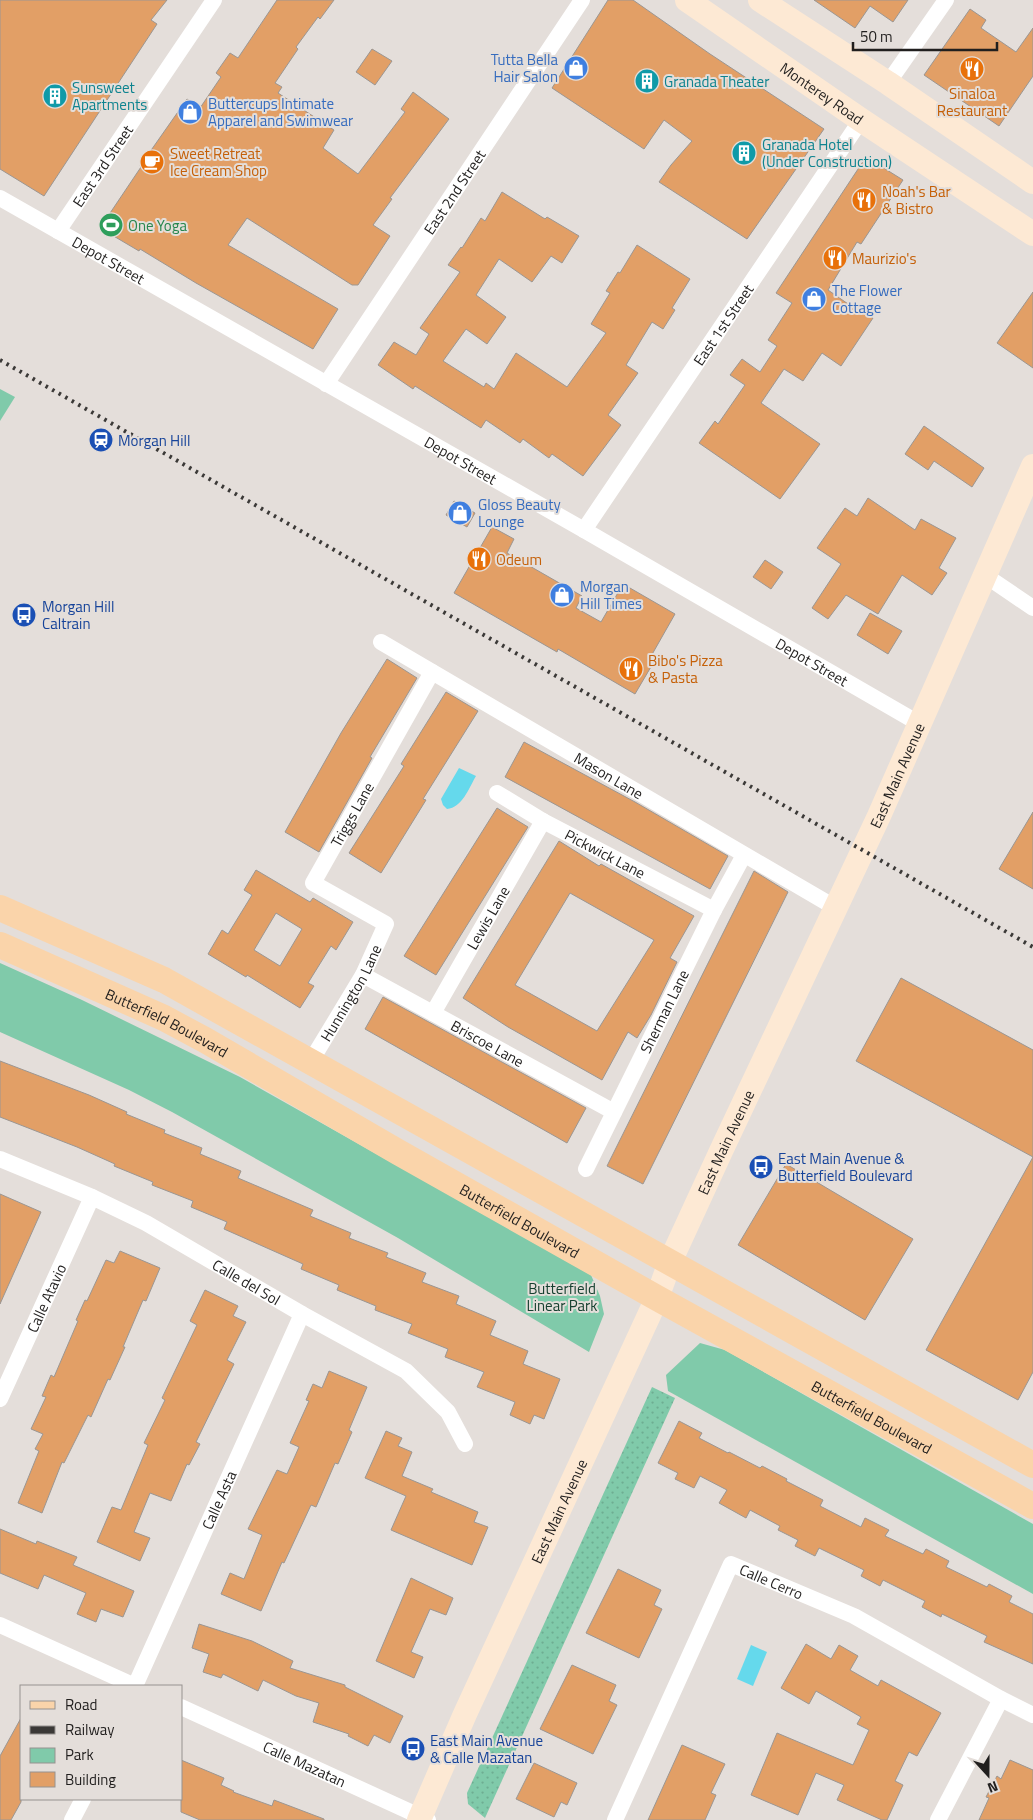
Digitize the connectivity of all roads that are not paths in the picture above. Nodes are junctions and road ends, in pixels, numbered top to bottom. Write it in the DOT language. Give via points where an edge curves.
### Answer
graph roads {
  1 [pos="214,0"];
  2 [pos="582,0"];
  3 [pos="687,0"];
  4 [pos="760,0"];
  5 [pos="946,0"];
  6 [pos="888,82"];
  7 [pos="861,120"];
  8 [pos="1033,182"];
  9 [pos="0,198"];
  10 [pos="58,232"];
  11 [pos="1033,234"];
  12 [pos="326,384"];
  13 [pos="1033,466"];
  14 [pos="584,530"];
  15 [pos="986,576"];
  16 [pos="1033,608"];
  17 [pos="381,642"];
  18 [pos="432,672"];
  19 [pos="920,724"];
  20 [pos="497,793"];
  21 [pos="543,821"];
  22 [pos="744,856"];
  23 [pos="0,908"];
  24 [pos="836,908"];
  25 [pos="714,910"];
  26 [pos="386,924"];
  27 [pos="0,945"];
  28 [pos="363,975"];
  29 [pos="433,1013"];
  30 [pos="311,1060"];
  31 [pos="614,1112"];
  32 [pos="0,1159"];
  33 [pos="586,1169"];
  34 [pos="92,1197"];
  35 [pos="670,1262"];
  36 [pos="656,1298"];
  37 [pos="302,1314"];
  38 [pos="0,1399"];
  39 [pos="465,1444"];
  40 [pos="1033,1465"];
  41 [pos="1033,1506"];
  42 [pos="0,1625"];
  43 [pos="133,1685"];
  44 [pos="135,1685"];
  45 [pos="1001,1699"];
  46 [pos="182,1707"];
  47 [pos="1033,1715"];
  48 [pos="82,1800"];
  49 [pos="423,1819"];
  50 [pos="72,1820"];
  51 [pos="615,1820"];
  52 [pos="938,1820"];
  1 -- 10 [label="street, East 3rd Street"];
  2 -- 12 [label="street, East 2nd Street"];
  3 -- 7 [label="main road, Monterey Road"];
  4 -- 6 [label="main road"];
  5 -- 6 [label="street"];
  6 -- 8 [label="main road"];
  7 -- 11 [label="main road, Monterey Road"];
  7 -- 14 [label="street, East 1st Street"];
  9 -- 10 [label="street, Depot Street"];
  10 -- 12 [label="street, Depot Street"];
  12 -- 14 [label="street, Depot Street"];
  13 -- 15 [label="main road, East Main Avenue"];
  14 -- 19 [label="street, Depot Street"];
  15 -- 16 [label="street"];
  15 -- 19 [label="main road, East Main Avenue"];
  17 -- 18 [label="street, Mason Lane"];
  18 -- 22 [label="street, Mason Lane"];
  18 -- 26 [label="street, Triggs Lane" via="312,883"];
  19 -- 24 [label="main road, East Main Avenue"];
  20 -- 21 [label="street, Pickwick Lane"];
  21 -- 25 [label="street, Pickwick Lane"];
  21 -- 29 [label="street, Lewis Lane"];
  22 -- 24 [label="street, Mason Lane"];
  22 -- 25 [label="street, Sherman Lane"];
  23 -- 30 [label="main road" via="164,980"];
  24 -- 35 [label="main road, East Main Avenue"];
  25 -- 31 [label="street, Sherman Lane"];
  26 -- 28 [label="street, Hunnington Lane"];
  27 -- 36 [label="main road, Butterfield Boulevard" via="164,1018 205,1040"];
  28 -- 29 [label="street, Briscoe Lane"];
  28 -- 30 [label="street, Hunnington Lane"];
  29 -- 31 [label="street, Briscoe Lane"];
  30 -- 35 [label="main road"];
  31 -- 33 [label="street, Sherman Lane"];
  32 -- 34 [label="street, Calle del Sol"];
  34 -- 37 [label="street, Calle del Sol" via="146,1223"];
  34 -- 38 [label="street, Calle Atavio"];
  35 -- 36 [label="main road, East Main Avenue"];
  35 -- 40 [label="main road"];
  36 -- 41 [label="main road, Butterfield Boulevard"];
  36 -- 49 [label="main road, East Main Avenue" via="470,1705"];
  37 -- 39 [label="street, Calle del Sol" via="406,1371 448,1412"];
  37 -- 44 [label="street, Calle Asta"];
  42 -- 43 [label="street"];
  45 -- 47 [label="street, Calle Cerro"];
  45 -- 51 [label="street, Calle Cerro" via="854,1616 731,1564"];
  45 -- 52 [label="street"];
  46 -- 49 [label="street, Calle Mazatan"];
  48 -- 50 [label="street"];
}
